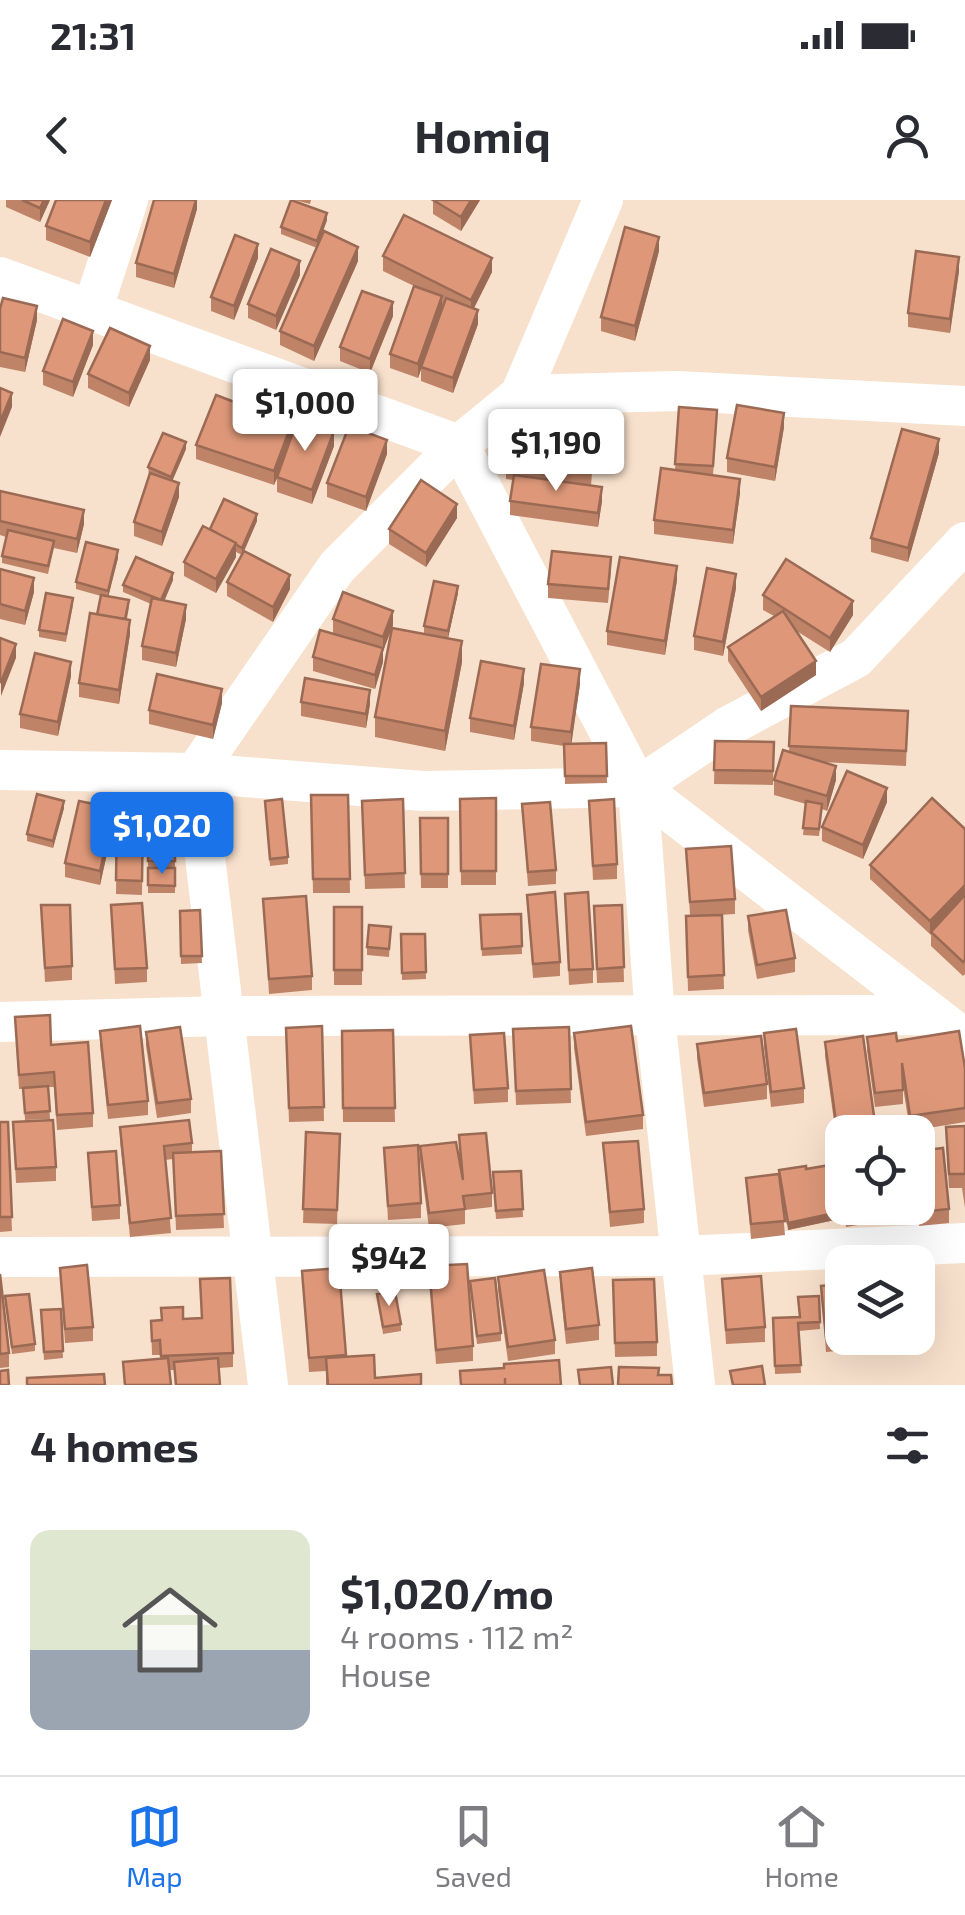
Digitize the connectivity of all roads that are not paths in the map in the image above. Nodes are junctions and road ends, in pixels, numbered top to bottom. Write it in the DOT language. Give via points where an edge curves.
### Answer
graph roads {
  1 [pos="128,200"];
  2 [pos="603,200"];
  3 [pos="0,277"];
  4 [pos="92,310"];
  5 [pos="520,395"];
  6 [pos="965,406"];
  7 [pos="459,445"];
  8 [pos="965,542"];
  9 [pos="0,770"];
  10 [pos="195,773"];
  11 [pos="638,787"];
  12 [pos="224,1016"];
  13 [pos="656,1017"];
  14 [pos="0,1022"];
  15 [pos="950,1027"];
  16 [pos="965,1244"];
  17 [pos="681,1256"];
  18 [pos="0,1257"];
  19 [pos="252,1258"];
  20 [pos="268,1385"];
  21 [pos="695,1385"];
  1 -- 4 [label="street"];
  2 -- 5 [label="street"];
  3 -- 4 [label="street"];
  4 -- 7 [label="street"];
  5 -- 6 [label="street" via="677,391"];
  5 -- 7 [label="street"];
  7 -- 10 [label="street" via="337,566"];
  7 -- 11 [label="street"];
  8 -- 11 [label="street" via="856,658 727,727"];
  9 -- 10 [label="street"];
  10 -- 11 [label="street" via="422,791"];
  10 -- 12 [label="street"];
  11 -- 13 [label="street"];
  11 -- 15 [label="street"];
  12 -- 13 [label="street"];
  12 -- 14 [label="street"];
  12 -- 19 [label="street"];
  13 -- 15 [label="street"];
  13 -- 17 [label="street"];
  16 -- 17 [label="street"];
  17 -- 19 [label="street"];
  17 -- 21 [label="street"];
  18 -- 19 [label="street"];
  19 -- 20 [label="street"];
}
